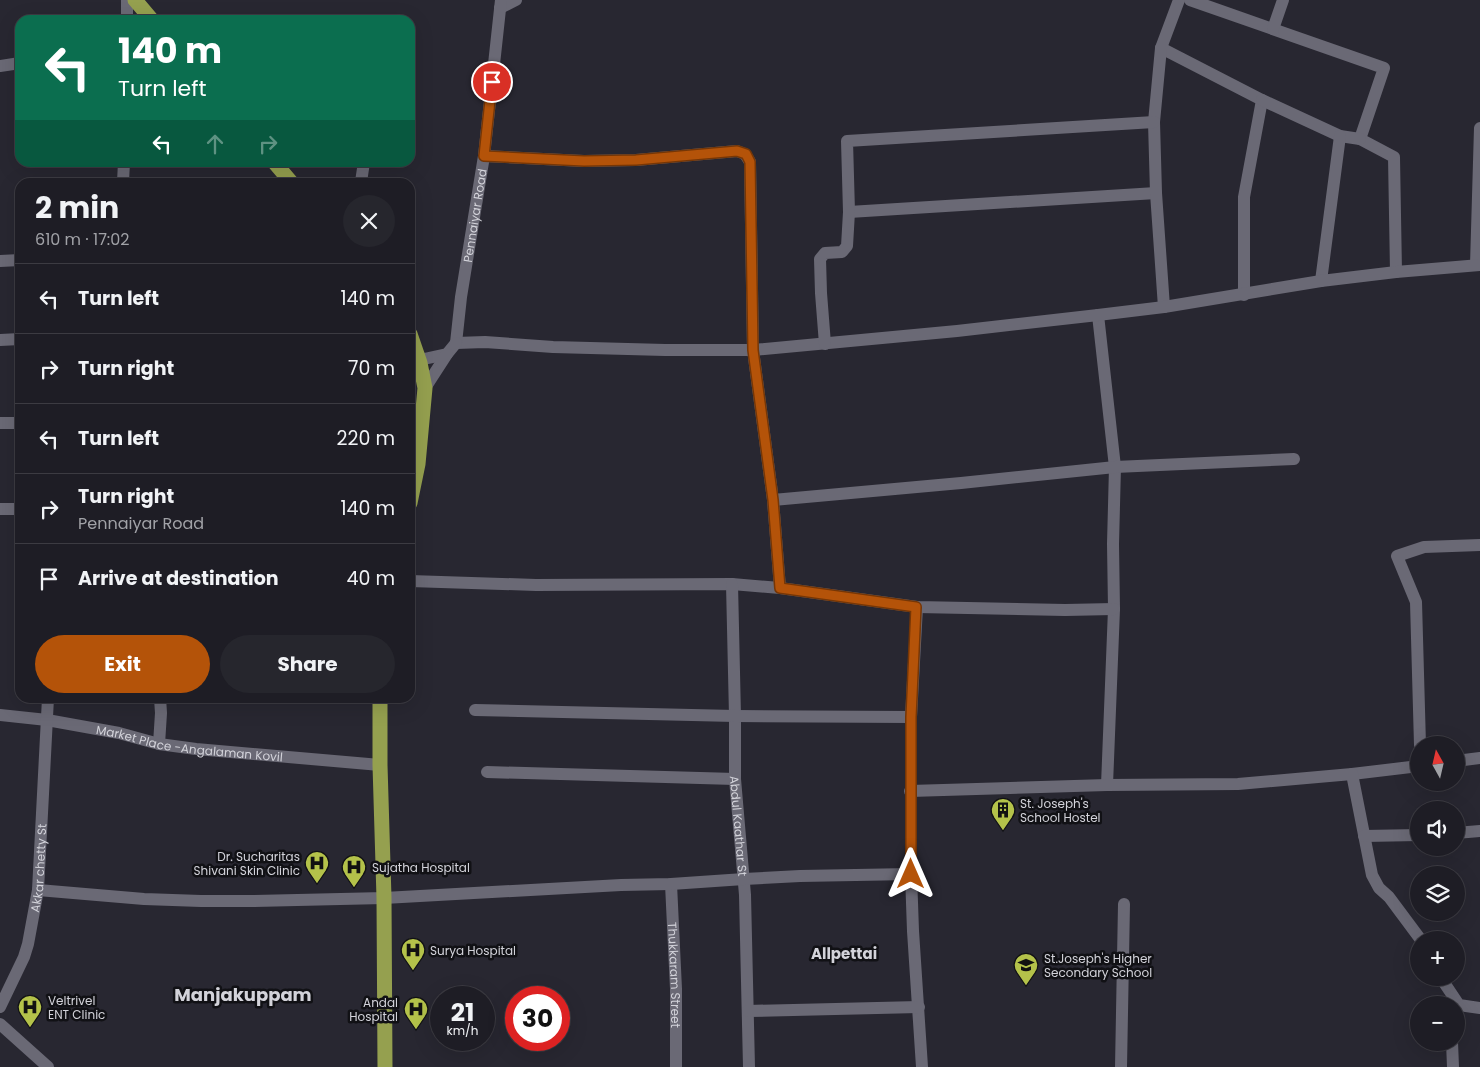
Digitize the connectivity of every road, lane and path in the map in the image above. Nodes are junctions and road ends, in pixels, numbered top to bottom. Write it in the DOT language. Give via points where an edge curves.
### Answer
graph roads {
  1 [pos="127,0"];
  2 [pos="135,0"];
  3 [pos="516,0"];
  4 [pos="1178,0"];
  5 [pos="1190,0"];
  6 [pos="1283,0"];
  7 [pos="500,4"];
  8 [pos="127,15"];
  9 [pos="148,15"];
  10 [pos="1273,29"];
  11 [pos="1161,48"];
  12 [pos="15,64"];
  13 [pos="0,66"];
  14 [pos="1262,100"];
  15 [pos="1154,122"];
  16 [pos="1480,128"];
  17 [pos="1340,136"];
  18 [pos="1360,140"];
  19 [pos="484,156"];
  20 [pos="278,167"];
  21 [pos="288,178"];
  22 [pos="1156,193"];
  23 [pos="849,212"];
  24 [pos="15,260"];
  25 [pos="0,261"];
  26 [pos="1478,265"];
  27 [pos="1396,272"];
  28 [pos="1321,281"];
  29 [pos="1244,294"];
  30 [pos="1164,307"];
  31 [pos="1098,315"];
  32 [pos="15,339"];
  33 [pos="0,340"];
  34 [pos="456,342"];
  35 [pos="825,344"];
  36 [pos="415,347"];
  37 [pos="753,350"];
  38 [pos="447,354"];
  39 [pos="419,358"];
  40 [pos="425,388"];
  41 [pos="0,423"];
  42 [pos="15,423"];
  43 [pos="1294,459"];
  44 [pos="1115,467"];
  45 [pos="415,479"];
  46 [pos="773,500"];
  47 [pos="0,509"];
  48 [pos="15,509"];
  49 [pos="1480,545"];
  50 [pos="415,580"];
  51 [pos="732,584"];
  52 [pos="780,588"];
  53 [pos="916,607"];
  54 [pos="1114,608"];
  55 [pos="48,703"];
  56 [pos="160,703"];
  57 [pos="380,703"];
  58 [pos="475,710"];
  59 [pos="0,715"];
  60 [pos="736,716"];
  61 [pos="911,717"];
  62 [pos="47,720"];
  63 [pos="1420,736"];
  64 [pos="159,744"];
  65 [pos="1480,758"];
  66 [pos="1465,760"];
  67 [pos="380,766"];
  68 [pos="1410,767"];
  69 [pos="488,772"];
  70 [pos="1352,774"];
  71 [pos="735,779"];
  72 [pos="1107,785"];
  73 [pos="910,791"];
  74 [pos="1480,831"];
  75 [pos="1465,832"];
  76 [pos="1410,834"];
  77 [pos="1364,836"];
  78 [pos="911,874"];
  79 [pos="744,879"];
  80 [pos="671,884"];
  81 [pos="38,890"];
  82 [pos="384,898"];
  83 [pos="1124,904"];
  84 [pos="1414,931"];
  85 [pos="0,1007"];
  86 [pos="919,1007"];
  87 [pos="1480,1008"];
  88 [pos="1465,1009"];
  89 [pos="748,1011"];
  90 [pos="0,1024"];
  91 [pos="1452,1051"];
  92 [pos="48,1067"];
  93 [pos="385,1067"];
  94 [pos="676,1067"];
  95 [pos="749,1067"];
  96 [pos="922,1067"];
  97 [pos="1121,1067"];
  98 [pos="1453,1067"];
  1 -- 8 [label="street"];
  2 -- 9 [label="highway"];
  3 -- 7 [label="street"];
  4 -- 11 [label="street"];
  5 -- 10 [label="street"];
  6 -- 10 [label="street"];
  7 -- 19 [label="street, Pennaiyar Road"];
  10 -- 18 [label="street" via="1384,68"];
  11 -- 14 [label="street"];
  11 -- 15 [label="street"];
  12 -- 13 [label="street"];
  14 -- 17 [label="street"];
  14 -- 29 [label="street" via="1244,197"];
  15 -- 22 [label="street"];
  15 -- 23 [label="street" via="847,141"];
  16 -- 26 [label="street"];
  17 -- 18 [label="street"];
  17 -- 28 [label="street"];
  18 -- 27 [label="street" via="1394,157"];
  19 -- 34 [label="street, Pennaiyar Road"];
  19 -- 37 [label="street" via="584,161 737,151 746,154 750,162"];
  20 -- 21 [label="highway"];
  22 -- 23 [label="street"];
  22 -- 30 [label="street"];
  23 -- 35 [label="street" via="846,246 842,252 825,253 820,259"];
  24 -- 25 [label="street"];
  26 -- 27 [label="street"];
  27 -- 28 [label="street"];
  28 -- 29 [label="street"];
  29 -- 30 [label="street"];
  30 -- 31 [label="street"];
  31 -- 35 [label="street"];
  31 -- 44 [label="street"];
  32 -- 33 [label="street"];
  34 -- 37 [label="street"];
  34 -- 38 [label="street"];
  35 -- 37 [label="street"];
  36 -- 39 [label="highway"];
  37 -- 46 [label="street"];
  38 -- 39 [label="street"];
  38 -- 40 [label="street"];
  39 -- 40 [label="highway"];
  40 -- 45 [label="highway"];
  41 -- 42 [label="street"];
  43 -- 44 [label="street"];
  44 -- 46 [label="street"];
  44 -- 54 [label="street"];
  46 -- 52 [label="street"];
  47 -- 48 [label="street"];
  49 -- 63 [label="street" via="1424,547 1397,556 1416,602"];
  50 -- 51 [label="street" via="536,585"];
  51 -- 52 [label="street"];
  51 -- 60 [label="street, Abdul Kaathar St"];
  52 -- 53 [label="street"];
  53 -- 54 [label="street"];
  53 -- 61 [label="street"];
  54 -- 72 [label="street"];
  55 -- 62 [label="street, Akkar chetty St"];
  56 -- 64 [label="street"];
  57 -- 67 [label="highway"];
  58 -- 60 [label="street"];
  59 -- 62 [label="street, Market Place -Angalaman Kovil"];
  60 -- 61 [label="street"];
  60 -- 71 [label="street, Abdul Kaathar St"];
  61 -- 73 [label="street"];
  62 -- 64 [label="street, Market Place -Angalaman Kovil"];
  62 -- 81 [label="street, Akkar chetty St"];
  64 -- 67 [label="street, Market Place -Angalaman Kovil"];
  65 -- 66 [label="street"];
  67 -- 82 [label="highway"];
  68 -- 70 [label="street"];
  69 -- 71 [label="street"];
  70 -- 72 [label="street" via="1238,784"];
  70 -- 77 [label="street"];
  71 -- 79 [label="street, Abdul Kaathar St"];
  72 -- 73 [label="street"];
  73 -- 78 [label="street"];
  74 -- 75 [label="street"];
  76 -- 77 [label="street"];
  77 -- 84 [label="street" via="1372,875"];
  78 -- 79 [label="street"];
  78 -- 86 [label="street"];
  79 -- 80 [label="street"];
  79 -- 89 [label="street, Abdul Kaathar St"];
  80 -- 82 [label="street"];
  80 -- 94 [label="street, Thukkaram Street"];
  81 -- 82 [label="street" via="201,901"];
  81 -- 85 [label="street, Akkar chetty St" via="24,957"];
  82 -- 93 [label="highway"];
  83 -- 97 [label="street"];
  86 -- 89 [label="street"];
  86 -- 96 [label="street"];
  87 -- 88 [label="street"];
  89 -- 95 [label="street, Abdul Kaathar St"];
  90 -- 92 [label="street"];
  91 -- 98 [label="street"];
}
